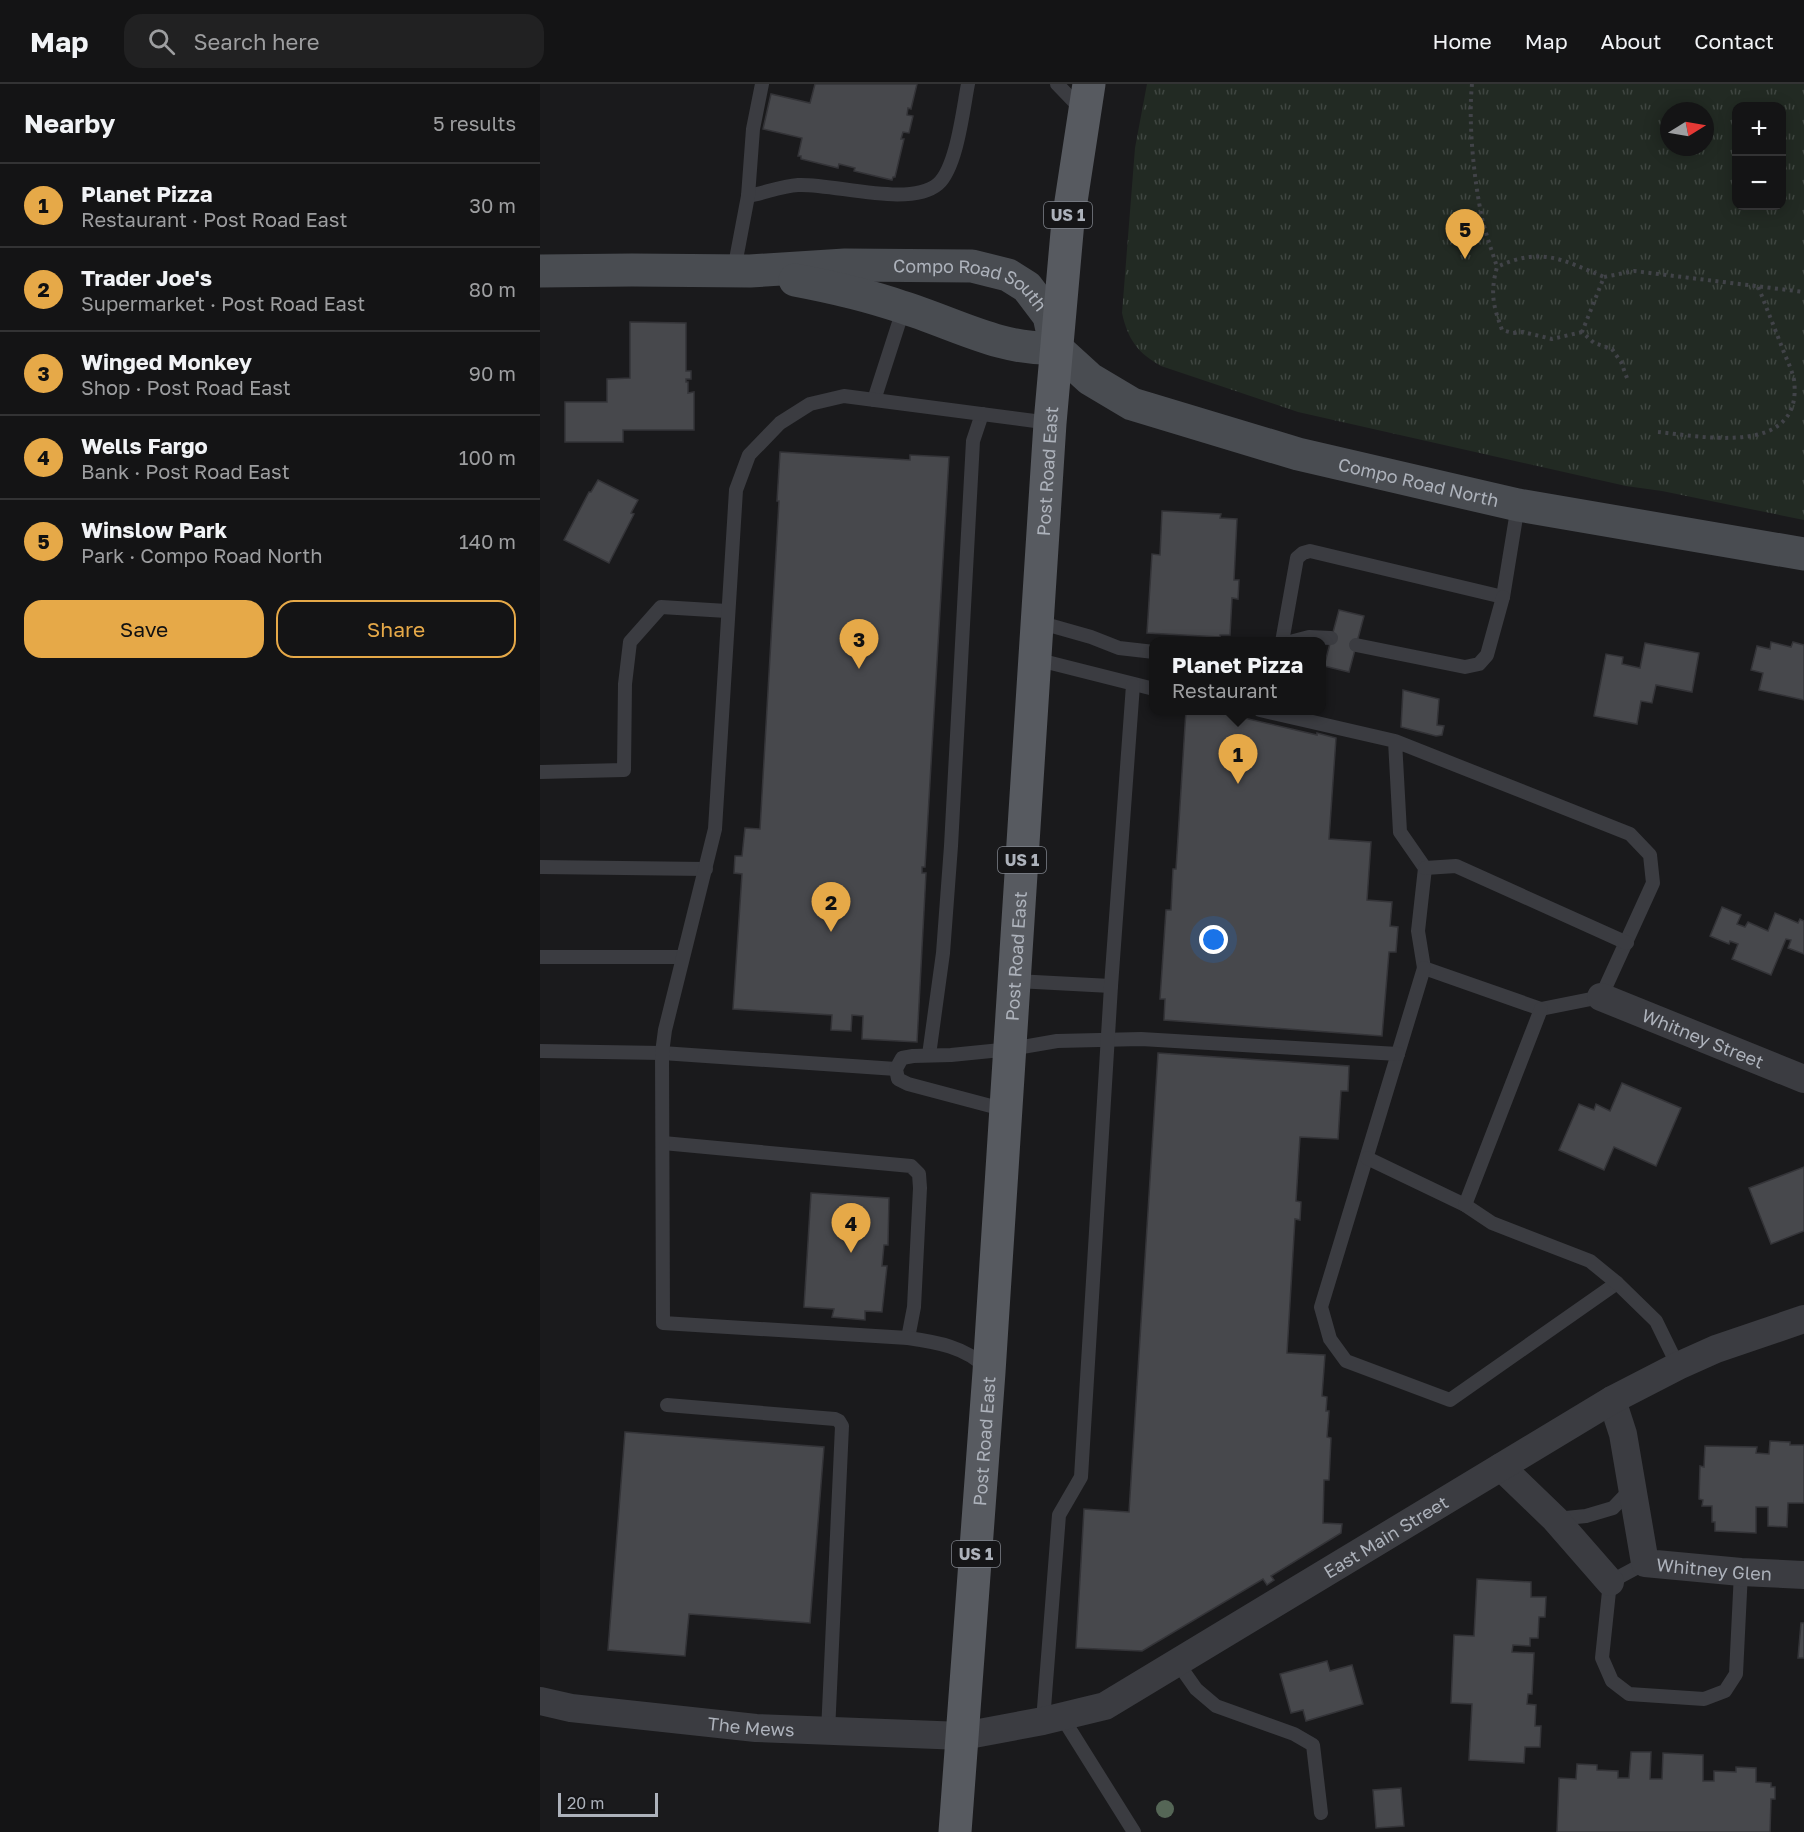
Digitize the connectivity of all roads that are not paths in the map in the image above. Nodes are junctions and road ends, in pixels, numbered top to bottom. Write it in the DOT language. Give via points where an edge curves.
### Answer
graph roads {
  1 [pos="762,84"];
  2 [pos="968,84"];
  3 [pos="1057,84"];
  4 [pos="1087,98"];
  5 [pos="748,196"];
  6 [pos="540,271"];
  7 [pos="742,271"];
  8 [pos="904,307"];
  9 [pos="1056,348"];
  10 [pos="874,400"];
  11 [pos="982,414"];
  12 [pos="1050,423"];
  13 [pos="1518,505"];
  14 [pos="1804,554"];
  15 [pos="1503,597"];
  16 [pos="728,611"];
  17 [pos="1037,622"];
  18 [pos="1283,637"];
  19 [pos="1326,638"];
  20 [pos="1331,638"];
  21 [pos="1356,645"];
  22 [pos="1149,651"];
  23 [pos="1035,659"];
  24 [pos="1133,685"];
  25 [pos="1149,688"];
  26 [pos="1278,715"];
  27 [pos="1395,741"];
  28 [pos="540,772"];
  29 [pos="540,867"];
  30 [pos="1425,868"];
  31 [pos="706,869"];
  32 [pos="1626,943"];
  33 [pos="540,957"];
  34 [pos="682,957"];
  35 [pos="1424,968"];
  36 [pos="1014,981"];
  37 [pos="1111,986"];
  38 [pos="1601,997"];
  39 [pos="1541,1009"];
  40 [pos="1108,1040"];
  41 [pos="1011,1050"];
  42 [pos="540,1051"];
  43 [pos="662,1053"];
  44 [pos="1398,1054"];
  45 [pos="929,1055"];
  46 [pos="896,1069"];
  47 [pos="1804,1079"];
  48 [pos="1006,1110"];
  49 [pos="663,1143"];
  50 [pos="1367,1158"];
  51 [pos="1465,1205"];
  52 [pos="1617,1283"];
  53 [pos="1804,1319"];
  54 [pos="908,1338"];
  55 [pos="1678,1366"];
  56 [pos="989,1372"];
  57 [pos="1612,1400"];
  58 [pos="667,1405"];
  59 [pos="1501,1467"];
  60 [pos="1633,1487"];
  61 [pos="1555,1519"];
  62 [pos="1645,1563"];
  63 [pos="1741,1572"];
  64 [pos="1804,1575"];
  65 [pos="1610,1581"];
  66 [pos="1177,1662"];
  67 [pos="540,1701"];
  68 [pos="1053,1719"];
  69 [pos="828,1732"];
  70 [pos="963,1737"];
  71 [pos="1321,1814"];
  72 [pos="955,1832"];
  73 [pos="1134,1832"];
  1 -- 5 [label="lane" via="753,129"];
  2 -- 5 [label="lane" via="956,147 948,171 937,184 918,193 897,194 798,185"];
  3 -- 4 [label="lane"];
  4 -- 9 [label="main road, Post Road East / US 1" via="1068,221"];
  5 -- 7 [label="lane"];
  6 -- 7 [label="main road, Compo Road South"];
  7 -- 8 [label="main road, Compo Road South" via="833,287"];
  7 -- 9 [label="main road, Compo Road South" via="845,265 972,266 1008,275 1028,287 1048,316"];
  8 -- 9 [label="main road, Compo Road South" via="1003,343"];
  8 -- 10 [label="lane"];
  9 -- 12 [label="main road, Post Road East / US 1"];
  9 -- 13 [label="main road, Compo Road North" via="1090,379 1132,404 1298,454"];
  10 -- 11 [label="lane"];
  10 -- 16 [label="lane" via="844,396 810,404 780,423 749,455 736,489"];
  11 -- 12 [label="lane"];
  11 -- 45 [label="lane" via="973,441 951,846 943,953"];
  12 -- 17 [label="main road, Post Road East / US 1"];
  13 -- 14 [label="main road, Compo Road North"];
  13 -- 15 [label="lane"];
  15 -- 18 [label="lane" via="1310,551 1297,558"];
  15 -- 21 [label="lane" via="1487,656 1479,664 1465,668"];
  16 -- 28 [label="lane" via="661,607 630,642 625,684 624,770"];
  16 -- 31 [label="lane" via="715,829"];
  17 -- 22 [label="lane" via="1119,648"];
  17 -- 23 [label="main road, Post Road East / US 1"];
  19 -- 20 [label="lane"];
  23 -- 24 [label="lane"];
  23 -- 36 [label="main road, Post Road East / US 1"];
  24 -- 25 [label="lane"];
  24 -- 37 [label="lane"];
  26 -- 27 [label="lane"];
  27 -- 30 [label="lane" via="1400,832"];
  27 -- 32 [label="lane" via="1630,834 1650,855 1653,883"];
  29 -- 31 [label="lane"];
  30 -- 32 [label="lane" via="1456,867"];
  30 -- 35 [label="lane" via="1418,931"];
  31 -- 34 [label="lane"];
  32 -- 38 [label="lane"];
  33 -- 34 [label="lane"];
  34 -- 43 [label="lane"];
  35 -- 39 [label="lane"];
  35 -- 44 [label="lane"];
  36 -- 37 [label="lane"];
  36 -- 41 [label="main road, Post Road East / US 1"];
  37 -- 40 [label="lane"];
  38 -- 39 [label="lane"];
  38 -- 47 [label="street, Whitney Street"];
  39 -- 51 [label="lane"];
  40 -- 41 [label="lane" via="1057,1041"];
  40 -- 44 [label="lane"];
  40 -- 68 [label="lane" via="1081,1477 1059,1515"];
  41 -- 45 [label="lane"];
  41 -- 48 [label="main road, Post Road East / US 1"];
  42 -- 43 [label="lane"];
  43 -- 46 [label="lane"];
  43 -- 49 [label="lane"];
  44 -- 50 [label="lane"];
  45 -- 46 [label="lane" via="902,1058"];
  46 -- 48 [label="lane" via="898,1079 908,1084"];
  48 -- 56 [label="main road, Post Road East / US 1"];
  49 -- 54 [label="lane" via="911,1166 919,1174 920,1188 914,1307"];
  49 -- 54 [label="lane" via="663,1323"];
  50 -- 51 [label="lane"];
  50 -- 52 [label="lane" via="1321,1306 1330,1340 1346,1361 1450,1400"];
  51 -- 52 [label="lane" via="1492,1223 1590,1261"];
  52 -- 55 [label="lane" via="1656,1321"];
  53 -- 55 [label="street, East Main Street"];
  54 -- 56 [label="lane" via="953,1347 978,1360"];
  55 -- 57 [label="street, East Main Street"];
  56 -- 70 [label="main road, Post Road East / US 1"];
  57 -- 59 [label="street, East Main Street"];
  57 -- 60 [label="street, Whitney Glen"];
  58 -- 69 [label="lane" via="840,1421"];
  59 -- 61 [label="street"];
  59 -- 66 [label="street, East Main Street"];
  60 -- 61 [label="lane" via="1613,1508"];
  60 -- 62 [label="street, Whitney Glen"];
  61 -- 65 [label="street"];
  62 -- 63 [label="street, Whitney Glen"];
  62 -- 65 [label="lane"];
  63 -- 64 [label="street, Whitney Glen"];
  63 -- 65 [label="lane" via="1736,1674 1725,1691 1704,1699 1629,1694 1612,1681 1602,1658"];
  66 -- 68 [label="street, East Main Street" via="1105,1706"];
  66 -- 71 [label="lane" via="1196,1689 1216,1706 1294,1734 1313,1745"];
  67 -- 69 [label="street, The Mews" via="663,1718"];
  68 -- 70 [label="street, East Main Street"];
  68 -- 73 [label="lane"];
  69 -- 70 [label="street, The Mews"];
  70 -- 72 [label="main road, Post Road East / US 1"];
}
